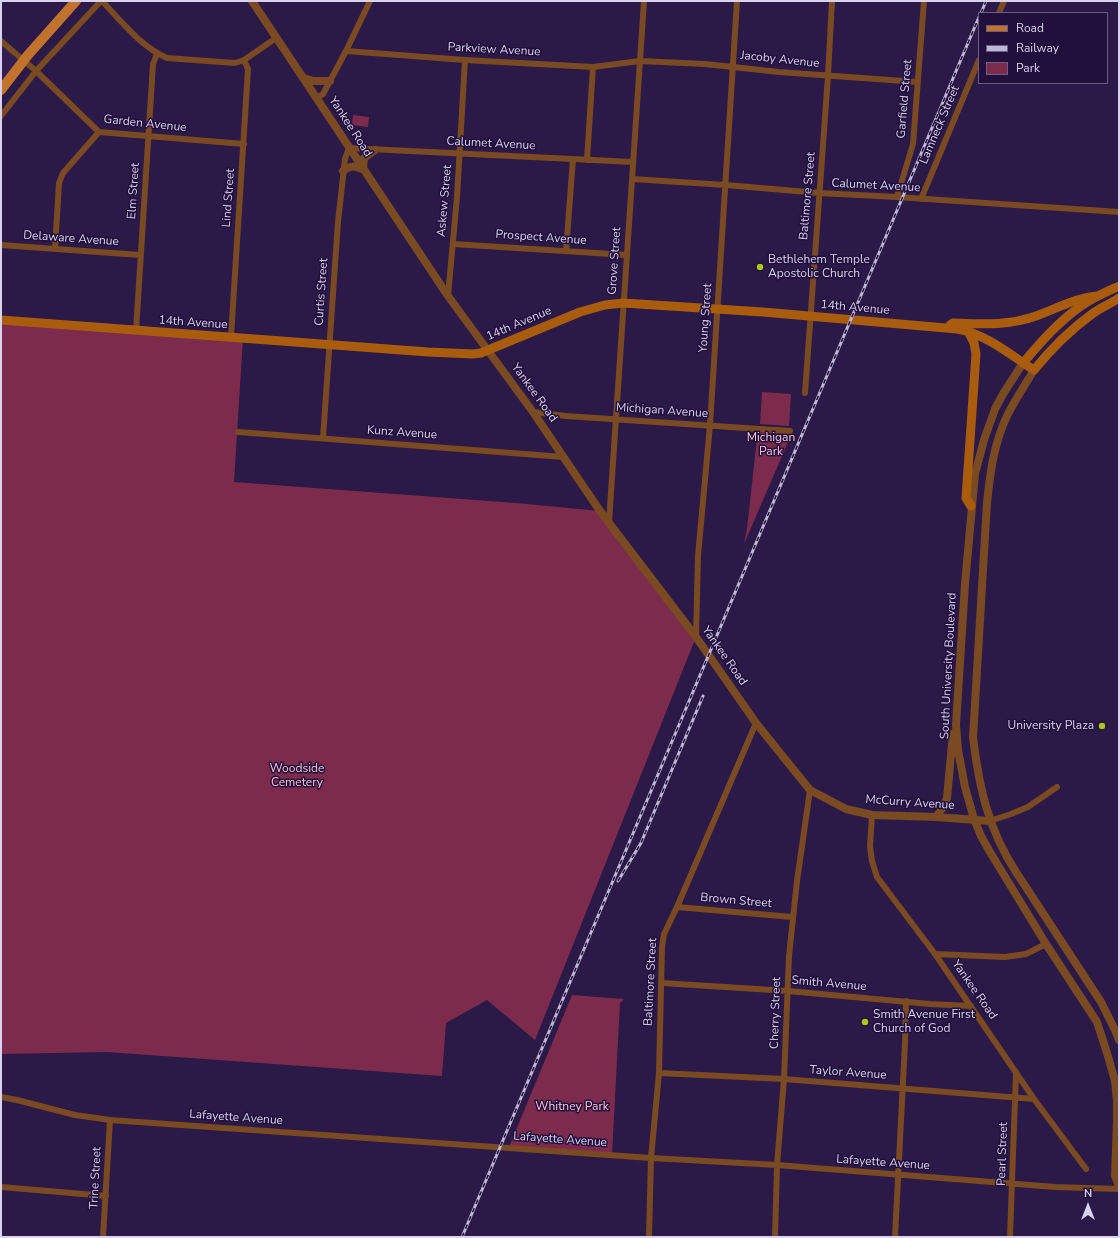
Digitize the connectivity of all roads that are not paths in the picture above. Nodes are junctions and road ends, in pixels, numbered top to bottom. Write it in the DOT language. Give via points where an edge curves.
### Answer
graph roads {
  1 [pos="76,1"];
  2 [pos="101,1"];
  3 [pos="252,1"];
  4 [pos="370,1"];
  5 [pos="644,1"];
  6 [pos="737,1"];
  7 [pos="832,1"];
  8 [pos="924,1"];
  9 [pos="1004,1"];
  10 [pos="999,12"];
  11 [pos="276,38"];
  12 [pos="1,41"];
  13 [pos="346,51"];
  14 [pos="158,54"];
  15 [pos="244,60"];
  16 [pos="465,60"];
  17 [pos="23,61"];
  18 [pos="640,61"];
  19 [pos="978,62"];
  20 [pos="732,66"];
  21 [pos="593,67"];
  22 [pos="36,71"];
  23 [pos="828,76"];
  24 [pos="304,78"];
  25 [pos="330,81"];
  26 [pos="918,82"];
  27 [pos="1,90"];
  28 [pos="317,98"];
  29 [pos="1,116"];
  30 [pos="99,132"];
  31 [pos="148,136"];
  32 [pos="244,144"];
  33 [pos="349,148"];
  34 [pos="375,150"];
  35 [pos="460,154"];
  36 [pos="573,159"];
  37 [pos="588,160"];
  38 [pos="633,162"];
  39 [pos="363,170"];
  40 [pos="343,171"];
  41 [pos="632,179"];
  42 [pos="726,185"];
  43 [pos="819,193"];
  44 [pos="897,197"];
  45 [pos="921,199"];
  46 [pos="1119,212"];
  47 [pos="453,244"];
  48 [pos="1,245"];
  49 [pos="55,249"];
  50 [pos="566,251"];
  51 [pos="627,254"];
  52 [pos="140,255"];
  53 [pos="1119,286"];
  54 [pos="448,296"];
  55 [pos="1097,296"];
  56 [pos="1119,298"];
  57 [pos="623,303"];
  58 [pos="717,308"];
  59 [pos="810,316"];
  60 [pos="1,320"];
  61 [pos="943,328"];
  62 [pos="136,331"];
  63 [pos="968,331"];
  64 [pos="231,337"];
  65 [pos="329,345"];
  66 [pos="488,350"];
  67 [pos="1023,363"];
  68 [pos="1034,370"];
  69 [pos="806,393"];
  70 [pos="533,412"];
  71 [pos="616,419"];
  72 [pos="710,426"];
  73 [pos="790,431"];
  74 [pos="238,432"];
  75 [pos="323,438"];
  76 [pos="564,457"];
  77 [pos="971,506"];
  78 [pos="609,522"];
  79 [pos="696,637"];
  80 [pos="756,723"];
  81 [pos="956,725"];
  82 [pos="1057,787"];
  83 [pos="810,790"];
  84 [pos="872,815"];
  85 [pos="936,817"];
  86 [pos="974,819"];
  87 [pos="990,821"];
  88 [pos="677,907"];
  89 [pos="792,917"];
  90 [pos="1046,944"];
  91 [pos="935,954"];
  92 [pos="662,983"];
  93 [pos="788,991"];
  94 [pos="906,1001"];
  95 [pos="971,1006"];
  96 [pos="1119,1040"];
  97 [pos="1016,1072"];
  98 [pos="659,1073"];
  99 [pos="784,1079"];
  100 [pos="902,1088"];
  101 [pos="1,1097"];
  102 [pos="1016,1098"];
  103 [pos="1034,1099"];
  104 [pos="110,1120"];
  105 [pos="651,1158"];
  106 [pos="777,1165"];
  107 [pos="1086,1168"];
  108 [pos="898,1175"];
  109 [pos="1013,1183"];
  110 [pos="1119,1186"];
  111 [pos="1,1187"];
  112 [pos="1119,1189"];
  113 [pos="106,1196"];
  114 [pos="104,1237"];
  115 [pos="649,1237"];
  116 [pos="775,1237"];
  117 [pos="895,1237"];
  118 [pos="1010,1237"];
  1 -- 17 [label="main road"];
  2 -- 14 [label="street"];
  2 -- 22 [label="street"];
  3 -- 11 [label="street, Yankee Road"];
  4 -- 13 [label="street"];
  5 -- 18 [label="street, Grove Street"];
  6 -- 20 [label="street, Young Street"];
  7 -- 23 [label="street, Baltimore Street"];
  8 -- 26 [label="street, Garfield Street"];
  9 -- 10 [label="street"];
  11 -- 15 [label="street"];
  11 -- 24 [label="street, Yankee Road"];
  12 -- 17 [label="street, Garden Avenue"];
  13 -- 16 [label="street, Parkview Avenue"];
  13 -- 25 [label="street"];
  14 -- 15 [label="street" via="167,58 228,63"];
  14 -- 31 [label="street, Elm Street" via="153,64"];
  15 -- 32 [label="street, Lind Street" via="248,69"];
  16 -- 21 [label="street, Parkview Avenue"];
  16 -- 35 [label="street, Askew Street"];
  17 -- 22 [label="street, Garden Avenue"];
  17 -- 27 [label="main road"];
  18 -- 20 [label="street, Jacoby Avenue"];
  18 -- 21 [label="street, Parkview Avenue"];
  18 -- 38 [label="street, Grove Street"];
  19 -- 45 [label="street, Lamneck Street"];
  20 -- 23 [label="street, Jacoby Avenue"];
  20 -- 42 [label="street, Young Street"];
  21 -- 37 [label="street"];
  22 -- 29 [label="street"];
  22 -- 30 [label="street, Garden Avenue"];
  23 -- 26 [label="street, Jacoby Avenue"];
  23 -- 43 [label="street, Baltimore Street"];
  24 -- 25 [label="street"];
  24 -- 28 [label="street, Yankee Road"];
  25 -- 28 [label="street" via="323,94"];
  26 -- 44 [label="street, Garfield Street" via="913,144"];
  28 -- 33 [label="street, Yankee Road"];
  30 -- 31 [label="street, Garden Avenue"];
  30 -- 49 [label="street" via="63,173 58,183"];
  31 -- 32 [label="street, Garden Avenue"];
  31 -- 52 [label="street, Elm Street"];
  32 -- 64 [label="street, Lind Street"];
  33 -- 34 [label="street, Calumet Avenue"];
  33 -- 39 [label="street, Yankee Road"];
  33 -- 40 [label="street, Curtis Street"];
  34 -- 35 [label="street, Calumet Avenue"];
  34 -- 39 [label="street" via="364,158"];
  35 -- 36 [label="street, Calumet Avenue"];
  35 -- 47 [label="street, Askew Street"];
  36 -- 37 [label="street, Calumet Avenue"];
  36 -- 50 [label="street"];
  37 -- 38 [label="street, Calumet Avenue"];
  38 -- 41 [label="street, Grove Street"];
  39 -- 40 [label="street" via="354,166"];
  39 -- 54 [label="street, Yankee Road"];
  40 -- 65 [label="street, Curtis Street"];
  41 -- 42 [label="street, Calumet Avenue"];
  41 -- 51 [label="street, Grove Street"];
  42 -- 43 [label="street, Calumet Avenue"];
  42 -- 58 [label="street, Young Street"];
  43 -- 44 [label="street, Calumet Avenue"];
  43 -- 59 [label="street, Baltimore Street"];
  44 -- 45 [label="street, Calumet Avenue"];
  45 -- 46 [label="street, Calumet Avenue"];
  47 -- 50 [label="street, Prospect Avenue"];
  47 -- 54 [label="street, Askew Street"];
  48 -- 49 [label="street, Delaware Avenue"];
  49 -- 52 [label="street, Delaware Avenue"];
  50 -- 51 [label="street, Prospect Avenue"];
  51 -- 57 [label="street, Grove Street"];
  52 -- 62 [label="street, Elm Street"];
  53 -- 55 [label="main road, South University Boulevard"];
  54 -- 66 [label="street, Yankee Road"];
  55 -- 61 [label="main road" via="1083,297 1014,322 991,325 953,323"];
  55 -- 67 [label="main road, South University Boulevard" via="1054,328"];
  56 -- 68 [label="main road" via="1093,314 1065,337"];
  57 -- 58 [label="main road, 14th Avenue"];
  57 -- 66 [label="main road, 14th Avenue" via="580,312"];
  57 -- 71 [label="street, Grove Street"];
  58 -- 59 [label="main road, 14th Avenue"];
  58 -- 72 [label="street, Young Street"];
  59 -- 61 [label="main road, 14th Avenue"];
  59 -- 69 [label="street, Baltimore Street"];
  60 -- 62 [label="main road, 14th Avenue"];
  61 -- 63 [label="main road, 14th Avenue"];
  62 -- 64 [label="main road, 14th Avenue"];
  63 -- 67 [label="main road, 14th Avenue" via="993,342"];
  63 -- 77 [label="main road" via="976,354 966,498"];
  64 -- 65 [label="main road, 14th Avenue"];
  65 -- 66 [label="main road, 14th Avenue" via="474,354"];
  65 -- 75 [label="street, Curtis Street"];
  66 -- 70 [label="street, Yankee Road"];
  67 -- 68 [label="main road, 14th Avenue"];
  67 -- 77 [label="street, South University Boulevard" via="1003,394 989,424 975,474"];
  68 -- 87 [label="street" via="1003,426 993,459 987,496 973,737 979,781"];
  70 -- 71 [label="street, Michigan Avenue"];
  70 -- 76 [label="street, Yankee Road"];
  71 -- 72 [label="street, Michigan Avenue"];
  71 -- 78 [label="street, Grove Street"];
  72 -- 73 [label="street, Michigan Avenue"];
  72 -- 79 [label="street, Young Street" via="698,556"];
  74 -- 75 [label="street, Kunz Avenue"];
  75 -- 76 [label="street, Kunz Avenue"];
  76 -- 78 [label="street, Yankee Road"];
  77 -- 81 [label="street, South University Boulevard"];
  78 -- 79 [label="street, Yankee Road"];
  79 -- 80 [label="street, Yankee Road"];
  80 -- 83 [label="street, Yankee Road"];
  80 -- 88 [label="street, Baltimore Street"];
  81 -- 85 [label="street" via="947,798"];
  81 -- 86 [label="street, South University Boulevard" via="960,763"];
  82 -- 87 [label="street" via="1028,807"];
  83 -- 84 [label="street, McCurry Avenue" via="846,809"];
  83 -- 89 [label="street, Cherry Street"];
  84 -- 85 [label="street, McCurry Avenue"];
  84 -- 91 [label="street, Yankee Road" via="870,846 877,877"];
  85 -- 86 [label="street, McCurry Avenue"];
  86 -- 87 [label="street, McCurry Avenue"];
  86 -- 90 [label="street, South University Boulevard" via="990,852"];
  87 -- 96 [label="street" via="1010,862 1101,1002"];
  88 -- 89 [label="street, Brown Street"];
  88 -- 92 [label="street, Baltimore Street" via="664,934"];
  89 -- 93 [label="street, Cherry Street"];
  90 -- 91 [label="street" via="1026,954 1005,957"];
  90 -- 110 [label="street, South University Boulevard" via="1097,1022 1107,1053 1117,1100 1115,1176"];
  91 -- 95 [label="street, Yankee Road"];
  92 -- 93 [label="street, Smith Avenue"];
  92 -- 98 [label="street, Baltimore Street"];
  93 -- 94 [label="street, Smith Avenue"];
  93 -- 99 [label="street, Cherry Street"];
  94 -- 95 [label="street, Smith Avenue"];
  94 -- 100 [label="street"];
  95 -- 97 [label="street, Yankee Road"];
  97 -- 102 [label="street, Pearl Street"];
  97 -- 103 [label="street, Yankee Road"];
  98 -- 99 [label="street, Taylor Avenue"];
  98 -- 105 [label="street, Baltimore Street"];
  99 -- 100 [label="street, Taylor Avenue"];
  99 -- 106 [label="street, Cherry Street"];
  100 -- 102 [label="street, Taylor Avenue"];
  100 -- 108 [label="street"];
  101 -- 104 [label="street, Lafayette Avenue" via="75,1115"];
  102 -- 103 [label="street, Taylor Avenue"];
  102 -- 109 [label="street, Pearl Street"];
  103 -- 107 [label="street, Yankee Road"];
  104 -- 105 [label="street, Lafayette Avenue"];
  104 -- 113 [label="street, Trine Street"];
  105 -- 106 [label="street, Lafayette Avenue"];
  105 -- 115 [label="street, Baltimore Street"];
  106 -- 108 [label="street, Lafayette Avenue"];
  106 -- 116 [label="street, Cherry Street"];
  108 -- 109 [label="street, Lafayette Avenue"];
  108 -- 117 [label="street"];
  109 -- 112 [label="street, Lafayette Avenue"];
  109 -- 118 [label="street, Pearl Street"];
  111 -- 113 [label="street"];
  113 -- 114 [label="street, Trine Street"];
}
